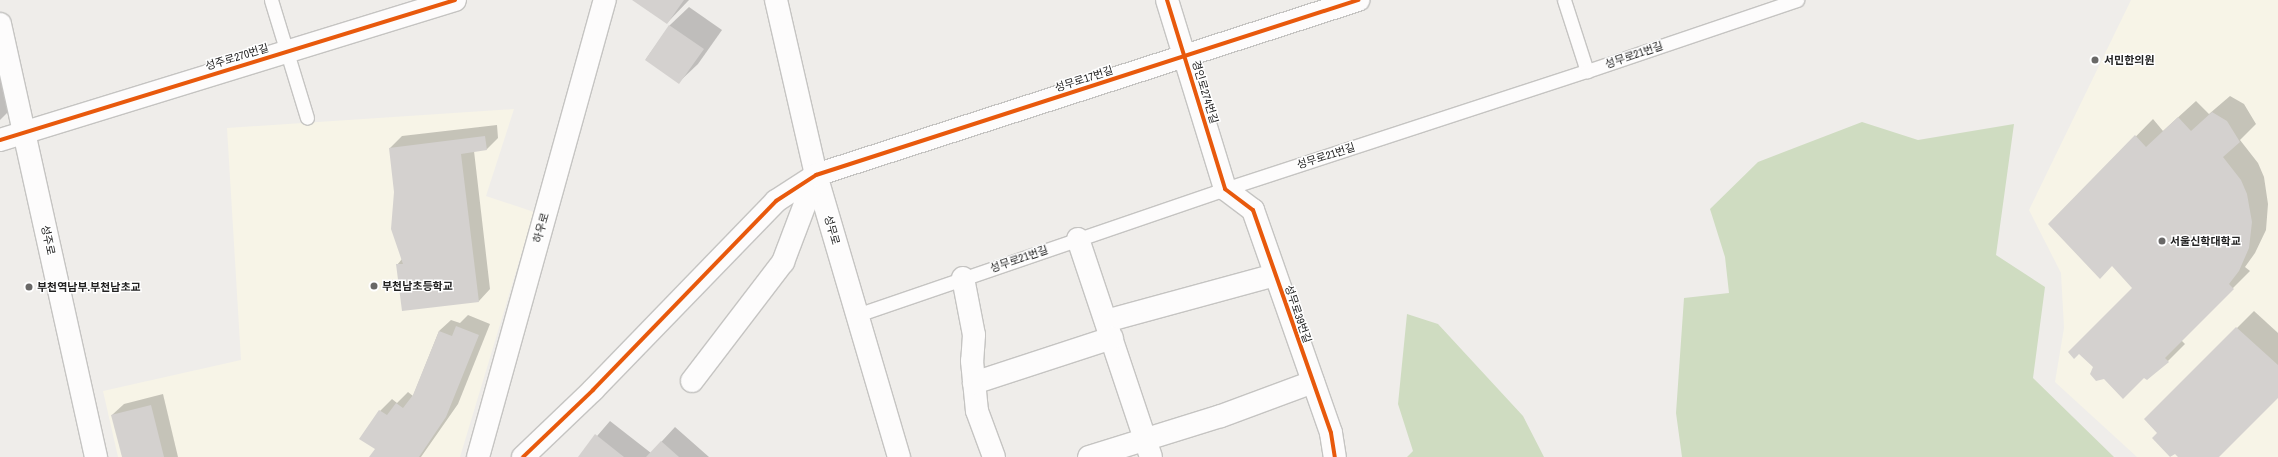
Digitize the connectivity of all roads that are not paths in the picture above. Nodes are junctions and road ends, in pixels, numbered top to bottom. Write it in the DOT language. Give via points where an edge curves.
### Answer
graph roads {
  1 [pos="271,0"];
  2 [pos="455,0"];
  3 [pos="605,0"];
  4 [pos="776,0"];
  5 [pos="1166,0"];
  6 [pos="1358,0"];
  7 [pos="1564,0"];
  8 [pos="1797,0"];
  9 [pos="0,24"];
  10 [pos="287,51"];
  11 [pos="1184,56"];
  12 [pos="1587,71"];
  13 [pos="307,118"];
  14 [pos="25,131"];
  15 [pos="0,140"];
  16 [pos="816,175"];
  17 [pos="1225,189"];
  18 [pos="1078,239"];
  19 [pos="1275,275"];
  20 [pos="963,278"];
  21 [pos="857,315"];
  22 [pos="1109,329"];
  23 [pos="692,381"];
  24 [pos="1313,382"];
  25 [pos="974,383"];
  26 [pos="1148,448"];
  27 [pos="96,457"];
  28 [pos="478,457"];
  29 [pos="522,457"];
  30 [pos="899,457"];
  31 [pos="994,457"];
  32 [pos="1089,457"];
  33 [pos="1334,457"];
  1 -- 10 [label="lane"];
  2 -- 10 [label="street, 성주로270번길"];
  3 -- 28 [label="street, 하우로"];
  4 -- 16 [label="street, 성무로"];
  5 -- 11 [label="street, 경인로274번길"];
  6 -- 11 [label="street, 성무로17번길"];
  7 -- 12 [label="lane"];
  8 -- 12 [label="lane, 성무로21번길"];
  9 -- 14 [label="street, 성주로"];
  10 -- 13 [label="lane"];
  10 -- 14 [label="street, 성주로270번길"];
  11 -- 16 [label="street, 성무로17번길"];
  11 -- 17 [label="street, 경인로274번길"];
  12 -- 17 [label="lane, 성무로21번길"];
  14 -- 15 [label="street, 성주로270번길"];
  14 -- 27 [label="street, 성주로"];
  16 -- 21 [label="street, 성무로"];
  16 -- 23 [label="street" via="784,262"];
  16 -- 29 [label="street, 성무로17번길" via="776,201 593,390"];
  17 -- 18 [label="lane, 성무로21번길"];
  17 -- 19 [label="street, 성무로39번길" via="1252,210"];
  18 -- 20 [label="lane, 성무로21번길"];
  18 -- 22 [label="street"];
  19 -- 22 [label="street"];
  19 -- 24 [label="street, 성무로39번길"];
  20 -- 21 [label="lane, 성무로21번길"];
  20 -- 25 [label="street" via="974,335"];
  21 -- 30 [label="street, 성무로"];
  22 -- 25 [label="street"];
  22 -- 26 [label="street"];
  24 -- 26 [label="street" via="1220,416"];
  24 -- 33 [label="street, 성무로39번길" via="1331,433"];
  25 -- 31 [label="street" via="980,421"];
  26 -- 32 [label="street"];
}
